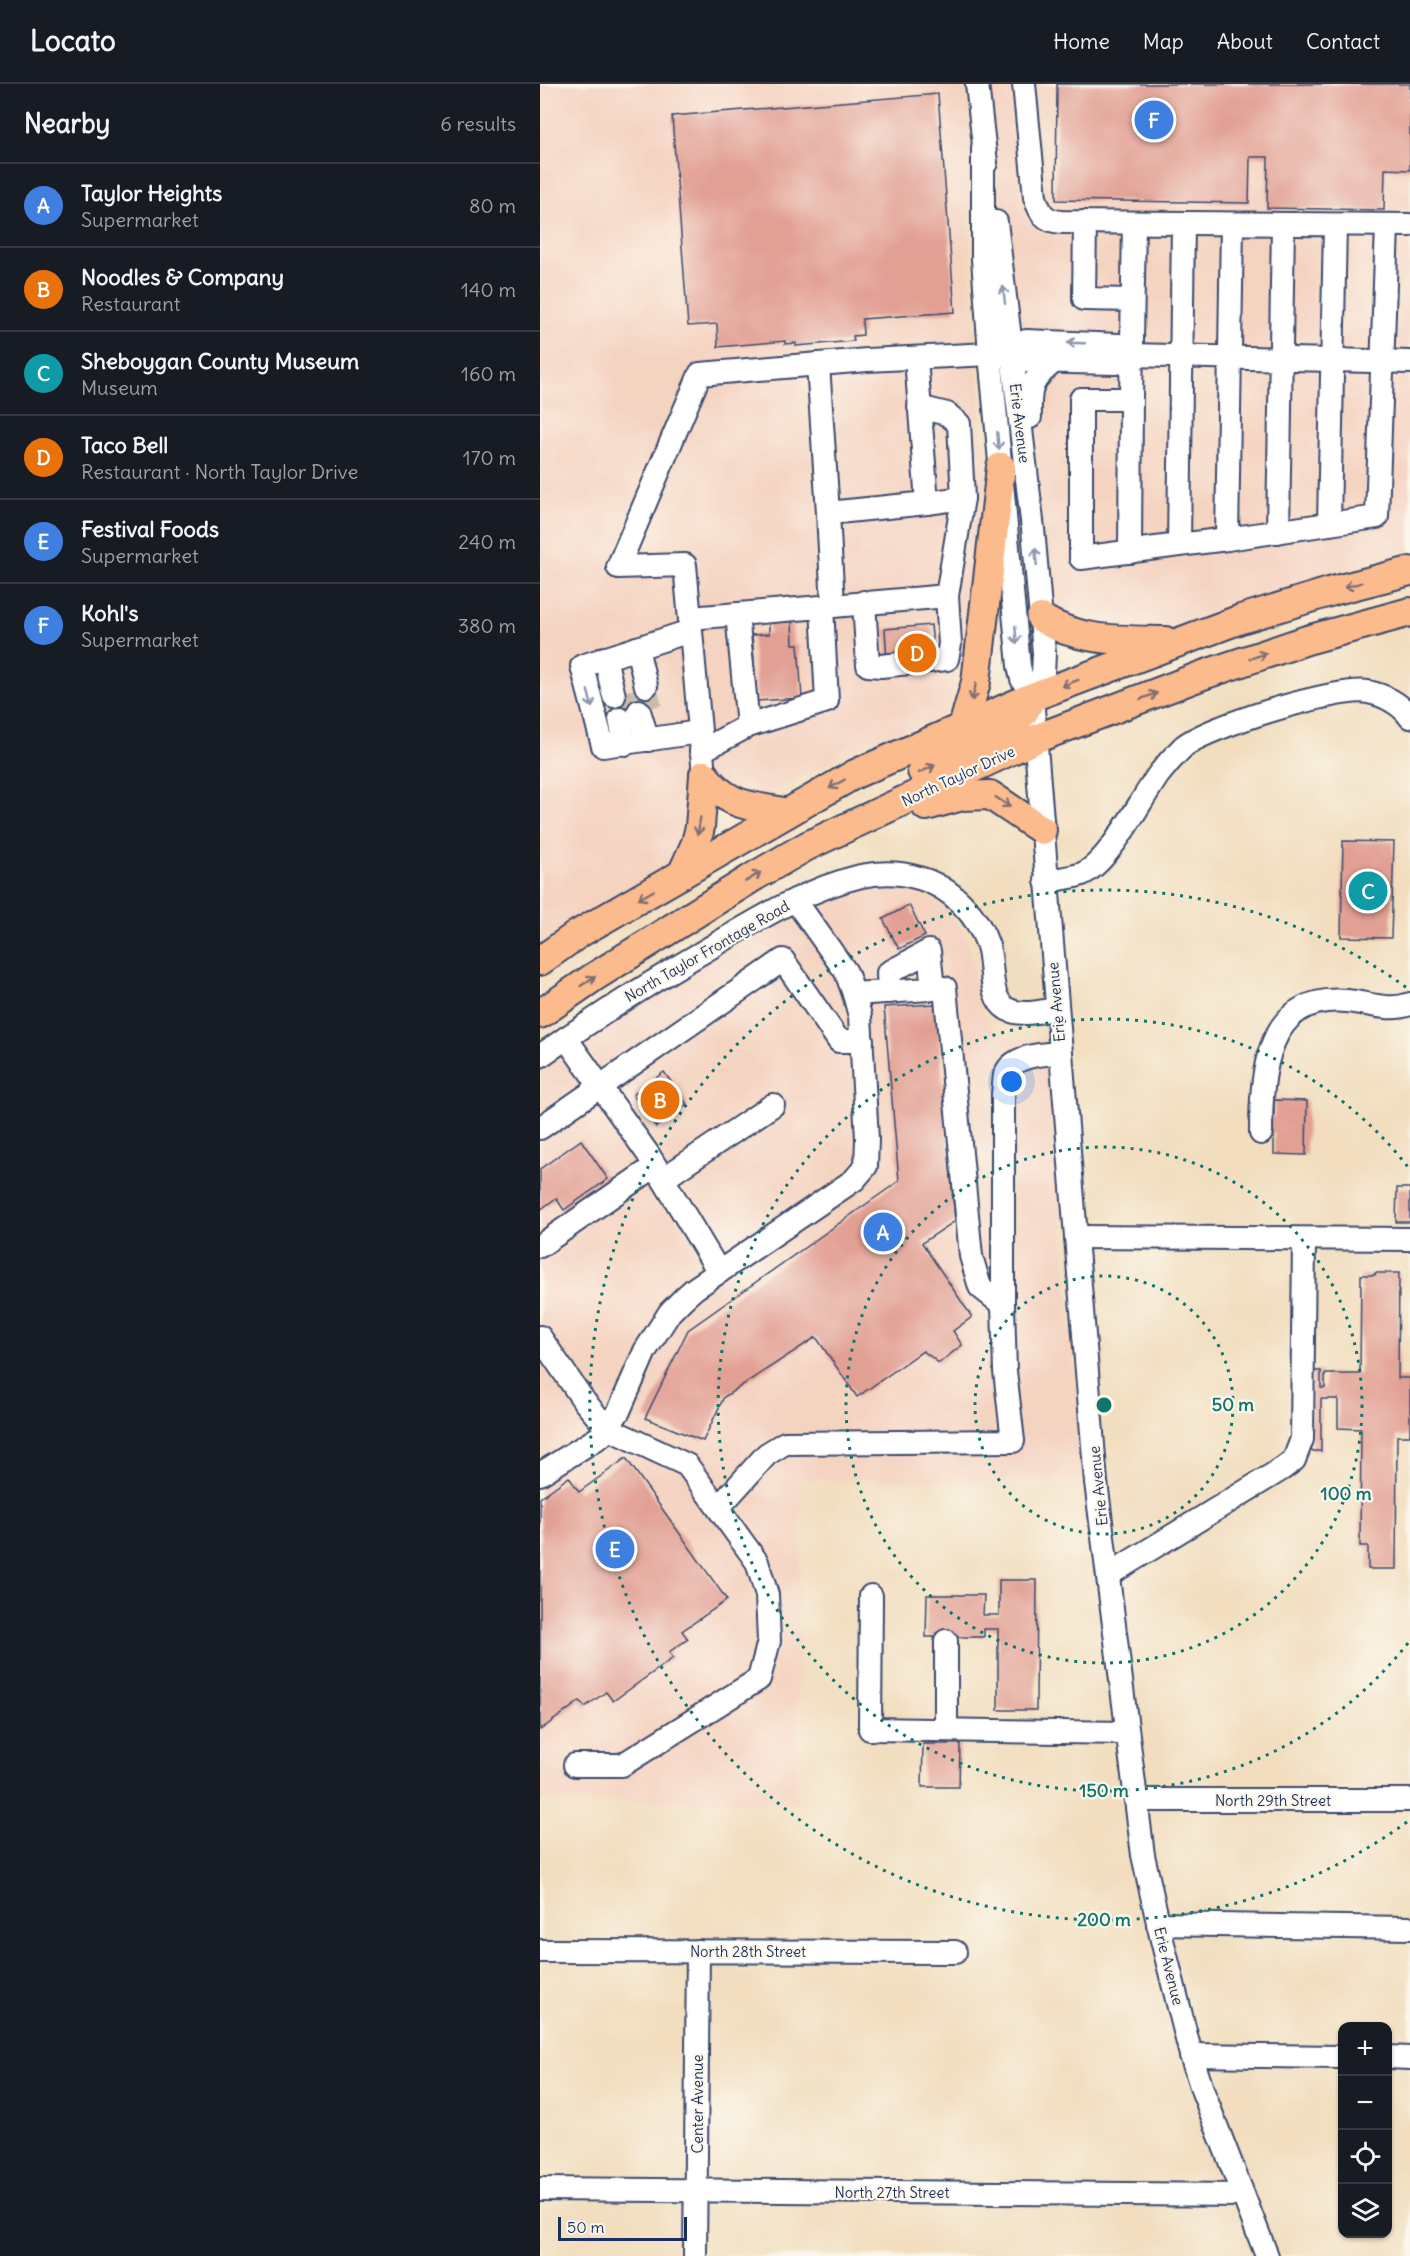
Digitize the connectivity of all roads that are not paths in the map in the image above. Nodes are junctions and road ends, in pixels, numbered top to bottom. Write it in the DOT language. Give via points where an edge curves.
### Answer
graph roads {
  1 [pos="977,84"];
  2 [pos="1024,84"];
  3 [pos="1085,222"];
  4 [pos="1134,223"];
  5 [pos="1183,223"];
  6 [pos="1232,224"];
  7 [pos="1283,224"];
  8 [pos="1335,225"];
  9 [pos="1387,225"];
  10 [pos="1410,225"];
  11 [pos="1132,300"];
  12 [pos="1001,354"];
  13 [pos="1131,355"];
  14 [pos="916,358"];
  15 [pos="1182,358"];
  16 [pos="1230,359"];
  17 [pos="1055,361"];
  18 [pos="1280,361"];
  19 [pos="1333,362"];
  20 [pos="1383,362"];
  21 [pos="1410,362"];
  22 [pos="818,364"];
  23 [pos="1131,399"];
  24 [pos="920,407"];
  25 [pos="1001,467"];
  26 [pos="963,498"];
  27 [pos="927,503"];
  28 [pos="828,513"];
  29 [pos="1329,524"];
  30 [pos="1033,529"];
  31 [pos="1278,532"];
  32 [pos="1227,539"];
  33 [pos="1179,545"];
  34 [pos="1130,552"];
  35 [pos="1410,571"];
  36 [pos="948,596"];
  37 [pos="864,602"];
  38 [pos="827,607"];
  39 [pos="1410,612"];
  40 [pos="737,614"];
  41 [pos="1041,618"];
  42 [pos="690,625"];
  43 [pos="1182,641"];
  44 [pos="620,653"];
  45 [pos="1032,697"];
  46 [pos="632,702"];
  47 [pos="1410,717"];
  48 [pos="748,726"];
  49 [pos="963,727"];
  50 [pos="1035,739"];
  51 [pos="641,741"];
  52 [pos="701,753"];
  53 [pos="787,813"];
  54 [pos="1042,830"];
  55 [pos="807,846"];
  56 [pos="682,874"];
  57 [pos="1046,881"];
  58 [pos="795,900"];
  59 [pos="540,961"];
  60 [pos="933,989"];
  61 [pos="888,992"];
  62 [pos="854,994"];
  63 [pos="1410,1004"];
  64 [pos="1056,1009"];
  65 [pos="540,1014"];
  66 [pos="566,1038"];
  67 [pos="862,1041"];
  68 [pos="1060,1053"];
  69 [pos="540,1056"];
  70 [pos="600,1087"];
  71 [pos="773,1105"];
  72 [pos="540,1128"];
  73 [pos="1261,1133"];
  74 [pos="659,1172"];
  75 [pos="1076,1238"];
  76 [pos="1304,1239"];
  77 [pos="1410,1239"];
  78 [pos="540,1246"];
  79 [pos="719,1272"];
  80 [pos="1003,1305"];
  81 [pos="540,1337"];
  82 [pos="607,1428"];
  83 [pos="540,1474"];
  84 [pos="719,1507"];
  85 [pos="1108,1575"];
  86 [pos="871,1596"];
  87 [pos="946,1641"];
  88 [pos="946,1730"];
  89 [pos="1127,1733"];
  90 [pos="575,1765"];
  91 [pos="1136,1800"];
  92 [pos="1410,1800"];
  93 [pos="1158,1924"];
  94 [pos="1410,1928"];
  95 [pos="540,1951"];
  96 [pos="698,1951"];
  97 [pos="956,1952"];
  98 [pos="1191,2055"];
  99 [pos="1338,2057"];
  100 [pos="1392,2057"];
  101 [pos="1410,2058"];
  102 [pos="540,2189"];
  103 [pos="696,2190"];
  104 [pos="1243,2194"];
  105 [pos="695,2256"];
  106 [pos="1267,2256"];
  1 -- 12 [label="street, Erie Avenue" via="983,148 983,259"];
  2 -- 3 [label="street" via="1040,213 1055,222"];
  3 -- 4 [label="street"];
  3 -- 11 [label="street" via="1084,299"];
  4 -- 5 [label="street"];
  4 -- 11 [label="street"];
  5 -- 6 [label="street"];
  5 -- 15 [label="street"];
  6 -- 7 [label="street"];
  6 -- 16 [label="street"];
  7 -- 8 [label="street"];
  7 -- 18 [label="street"];
  8 -- 9 [label="street"];
  8 -- 19 [label="street"];
  9 -- 10 [label="street"];
  9 -- 20 [label="street"];
  11 -- 13 [label="street"];
  13 -- 12 [label="street, one-way" via="1119,345 1026,341"];
  12 -- 14 [label="street"];
  12 -- 17 [label="street" via="1025,361"];
  12 -- 25 [label="street, Erie Avenue, one-way"];
  12 -- 30 [label="street, Erie Avenue"];
  13 -- 15 [label="street"];
  13 -- 17 [label="street" via="1116,363"];
  13 -- 23 [label="street"];
  14 -- 22 [label="street"];
  14 -- 24 [label="street"];
  15 -- 16 [label="street"];
  15 -- 33 [label="street"];
  16 -- 18 [label="street"];
  16 -- 32 [label="street"];
  17 -- 30 [label="street" via="1032,383 1030,397"];
  18 -- 19 [label="street"];
  18 -- 31 [label="street"];
  19 -- 20 [label="street"];
  19 -- 29 [label="street"];
  20 -- 21 [label="street"];
  20 -- 29 [label="street" via="1377,517"];
  22 -- 28 [label="street"];
  22 -- 42 [label="street" via="700,374 618,567 685,565"];
  23 -- 34 [label="street"];
  23 -- 34 [label="street" via="1082,399 1082,558"];
  24 -- 26 [label="street" via="948,414 959,424"];
  24 -- 27 [label="street"];
  25 -- 45 [label="street, Erie Avenue, one-way" via="1019,666"];
  25 -- 49 [label="main road, one-way" via="976,682"];
  26 -- 27 [label="street"];
  26 -- 36 [label="street"];
  27 -- 28 [label="street"];
  28 -- 38 [label="street"];
  29 -- 31 [label="street"];
  41 -- 30 [label="street, Erie Avenue, one-way"];
  31 -- 32 [label="street"];
  32 -- 33 [label="street"];
  33 -- 34 [label="street"];
  35 -- 43 [label="main road, one-way" via="1330,592"];
  36 -- 37 [label="street"];
  36 -- 37 [label="street" via="947,660 881,666 868,665"];
  37 -- 38 [label="street"];
  38 -- 40 [label="street"];
  38 -- 48 [label="street" via="827,700"];
  50 -- 39 [label="main road, North Taylor Drive, one-way" via="1203,675 1307,640"];
  40 -- 42 [label="street"];
  40 -- 48 [label="street"];
  41 -- 43 [label="main road" via="1071,634"];
  41 -- 45 [label="street, Erie Avenue" via="1043,674"];
  42 -- 44 [label="street"];
  42 -- 52 [label="street"];
  43 -- 45 [label="main road, one-way"];
  43 -- 50 [label="main road" via="1132,679 1069,704 1053,715"];
  44 -- 46 [label="street"];
  44 -- 46 [label="street"];
  44 -- 51 [label="street, one-way" via="582,666 603,746"];
  45 -- 49 [label="main road"];
  45 -- 50 [label="street, Erie Avenue"];
  55 -- 45 [label="main road, one-way" via="915,774 1007,729"];
  46 -- 51 [label="street"];
  46 -- 51 [label="street"];
  47 -- 57 [label="street" via="1384,696 1367,691 1344,692 1204,733 1160,772 1113,845 1092,868 1083,874"];
  48 -- 52 [label="street"];
  49 -- 53 [label="main road, one-way" via="855,774"];
  50 -- 54 [label="street, Erie Avenue"];
  50 -- 55 [label="main road, North Taylor Drive"];
  51 -- 52 [label="street"];
  52 -- 53 [label="main road" via="715,789 729,800"];
  52 -- 56 [label="main road, one-way" via="700,827"];
  53 -- 56 [label="main road"];
  55 -- 54 [label="main road, one-way" via="962,796 995,796"];
  54 -- 57 [label="street, Erie Avenue"];
  65 -- 55 [label="main road, North Taylor Drive, one-way" via="744,882"];
  56 -- 59 [label="main road, one-way" via="578,934"];
  57 -- 64 [label="street, Erie Avenue"];
  58 -- 62 [label="street" via="846,972"];
  58 -- 64 [label="street, North Taylor Frontage Road" via="845,880 886,873 936,884 969,911 980,928 1000,1003 1016,1012"];
  58 -- 66 [label="street, North Taylor Frontage Road" via="653,981"];
  60 -- 61 [label="street"];
  60 -- 61 [label="street" via="929,951 888,973"];
  60 -- 80 [label="street" via="945,988 971,1256 980,1287"];
  61 -- 62 [label="street"];
  62 -- 67 [label="street"];
  63 -- 73 [label="street" via="1400,1008 1323,1001 1308,1004 1295,1013 1282,1025 1266,1066 1261,1088"];
  64 -- 68 [label="street, Erie Avenue"];
  66 -- 69 [label="street, North Taylor Frontage Road"];
  66 -- 70 [label="street"];
  67 -- 70 [label="street" via="839,1041 783,960"];
  67 -- 79 [label="street" via="866,1166 854,1180"];
  68 -- 75 [label="street, Erie Avenue"];
  68 -- 80 [label="street" via="1026,1058 1006,1074"];
  70 -- 72 [label="street"];
  70 -- 74 [label="street"];
  71 -- 74 [label="street"];
  74 -- 78 [label="street"];
  74 -- 79 [label="street"];
  75 -- 76 [label="street"];
  75 -- 85 [label="street, Erie Avenue" via="1096,1482"];
  76 -- 77 [label="street"];
  76 -- 85 [label="street" via="1302,1438 1294,1460"];
  79 -- 82 [label="street" via="669,1311"];
  80 -- 84 [label="street" via="1013,1441 785,1443 766,1454"];
  81 -- 82 [label="street"];
  82 -- 83 [label="street" via="601,1436"];
  82 -- 84 [label="street" via="687,1465"];
  84 -- 90 [label="street" via="757,1562 766,1594 769,1641 759,1679 622,1765"];
  85 -- 89 [label="street, Erie Avenue"];
  86 -- 88 [label="street" via="870,1729"];
  87 -- 88 [label="street"];
  88 -- 89 [label="street"];
  89 -- 91 [label="street, Erie Avenue"];
  91 -- 92 [label="street, North 29th Street"];
  91 -- 93 [label="street, Erie Avenue"];
  93 -- 94 [label="street"];
  93 -- 98 [label="street, Erie Avenue"];
  95 -- 96 [label="street, North 28th Street"];
  96 -- 97 [label="street, North 28th Street"];
  96 -- 103 [label="street, Center Avenue"];
  98 -- 99 [label="street"];
  98 -- 104 [label="street, Erie Avenue"];
  100 -- 101 [label="street"];
  102 -- 103 [label="street, North 27th Street"];
  103 -- 104 [label="street, North 27th Street"];
  103 -- 105 [label="street, Center Avenue"];
  104 -- 106 [label="street, Erie Avenue"];
}
